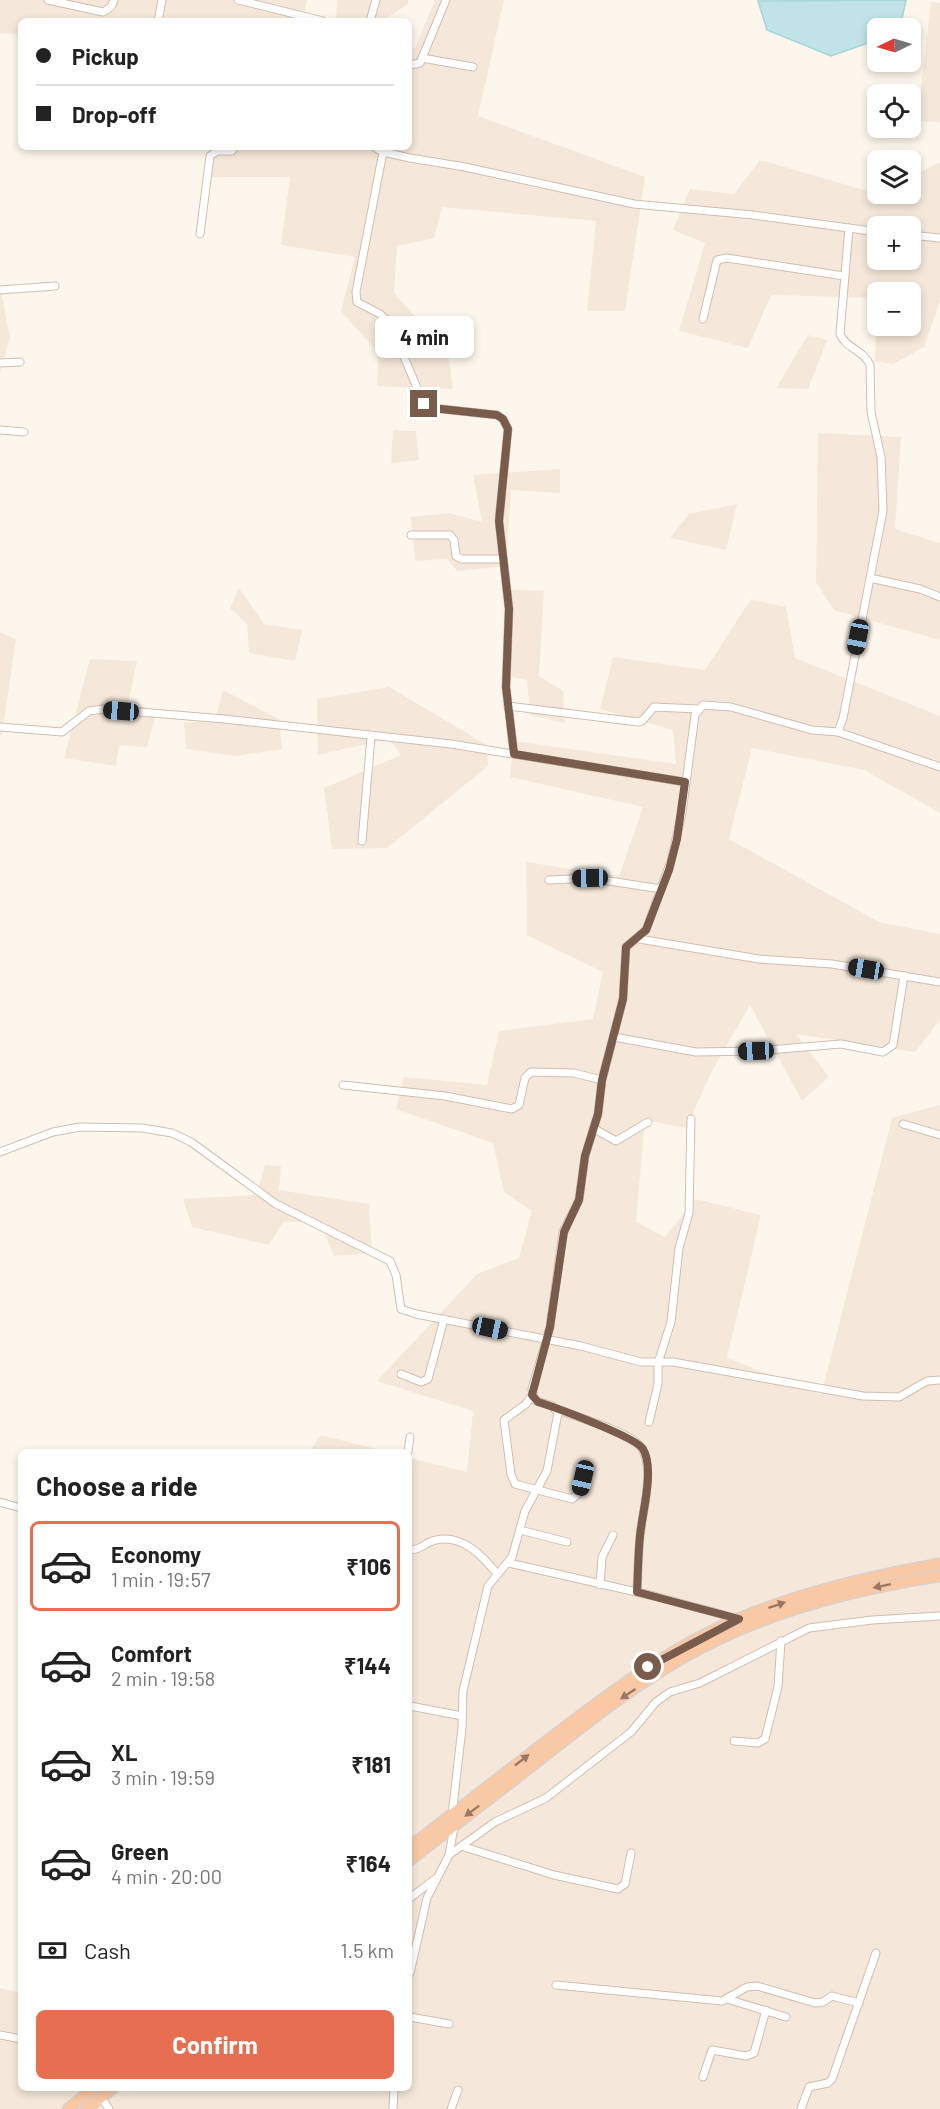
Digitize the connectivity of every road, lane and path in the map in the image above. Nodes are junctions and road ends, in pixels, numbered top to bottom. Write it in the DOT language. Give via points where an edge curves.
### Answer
graph roads {
  1 [pos="48,0"];
  2 [pos="114,0"];
  3 [pos="162,0"];
  4 [pos="238,0"];
  5 [pos="376,0"];
  6 [pos="446,0"];
  7 [pos="159,18"];
  8 [pos="311,18"];
  9 [pos="371,18"];
  10 [pos="423,58"];
  11 [pos="412,65"];
  12 [pos="473,67"];
  13 [pos="233,150"];
  14 [pos="379,150"];
  15 [pos="382,152"];
  16 [pos="849,228"];
  17 [pos="867,230"];
  18 [pos="200,234"];
  19 [pos="921,236"];
  20 [pos="940,238"];
  21 [pos="844,276"];
  22 [pos="55,286"];
  23 [pos="0,290"];
  24 [pos="703,319"];
  25 [pos="20,362"];
  26 [pos="0,363"];
  27 [pos="0,430"];
  28 [pos="24,432"];
  29 [pos="411,535"];
  30 [pos="503,559"];
  31 [pos="870,578"];
  32 [pos="940,597"];
  33 [pos="508,706"];
  34 [pos="698,709"];
  35 [pos="0,727"];
  36 [pos="838,732"];
  37 [pos="371,737"];
  38 [pos="514,754"];
  39 [pos="940,767"];
  40 [pos="685,782"];
  41 [pos="362,841"];
  42 [pos="549,880"];
  43 [pos="661,889"];
  44 [pos="639,939"];
  45 [pos="904,976"];
  46 [pos="940,982"];
  47 [pos="614,1037"];
  48 [pos="602,1080"];
  49 [pos="342,1085"];
  50 [pos="691,1119"];
  51 [pos="648,1122"];
  52 [pos="903,1124"];
  53 [pos="593,1128"];
  54 [pos="940,1135"];
  55 [pos="0,1152"];
  56 [pos="444,1319"];
  57 [pos="547,1340"];
  58 [pos="658,1363"];
  59 [pos="400,1374"];
  60 [pos="940,1380"];
  61 [pos="532,1395"];
  62 [pos="556,1409"];
  63 [pos="649,1422"];
  64 [pos="410,1437"];
  65 [pos="408,1449"];
  66 [pos="586,1464"];
  67 [pos="537,1491"];
  68 [pos="0,1502"];
  69 [pos="18,1507"];
  70 [pos="520,1530"];
  71 [pos="613,1535"];
  72 [pos="567,1542"];
  73 [pos="412,1550"];
  74 [pos="509,1563"];
  75 [pos="940,1564"];
  76 [pos="497,1574"];
  77 [pos="940,1576"];
  78 [pos="600,1585"];
  79 [pos="637,1592"];
  80 [pos="940,1616"];
  81 [pos="739,1619"];
  82 [pos="781,1641"];
  83 [pos="412,1706"];
  84 [pos="462,1716"];
  85 [pos="734,1741"];
  86 [pos="453,1820"];
  87 [pos="412,1846"];
  88 [pos="461,1846"];
  89 [pos="632,1853"];
  90 [pos="449,1855"];
  91 [pos="412,1858"];
  92 [pos="437,1878"];
  93 [pos="412,1897"];
  94 [pos="876,1953"];
  95 [pos="412,1964"];
  96 [pos="556,1985"];
  97 [pos="727,1999"];
  98 [pos="859,2003"];
  99 [pos="766,2010"];
  100 [pos="412,2017"];
  101 [pos="786,2017"];
  102 [pos="449,2024"];
  103 [pos="0,2035"];
  104 [pos="18,2038"];
  105 [pos="704,2077"];
  106 [pos="458,2090"];
  107 [pos="394,2091"];
  108 [pos="98,2092"];
  109 [pos="68,2109"];
  110 [pos="86,2109"];
  111 [pos="110,2109"];
  112 [pos="393,2109"];
  113 [pos="451,2109"];
  114 [pos="801,2109"];
  1 -- 2 [label="street" via="99,12 108,10"];
  3 -- 7 [label="street"];
  4 -- 8 [label="street"];
  5 -- 9 [label="street"];
  6 -- 10 [label="street"];
  10 -- 11 [label="street"];
  10 -- 12 [label="street"];
  13 -- 18 [label="street" via="217,151 210,156"];
  14 -- 15 [label="street"];
  15 -- 16 [label="street" via="634,204"];
  15 -- 30 [label="street" via="357,302 390,324 424,404 489,413 507,424 499,501"];
  16 -- 17 [label="street"];
  16 -- 21 [label="street"];
  19 -- 20 [label="street"];
  21 -- 24 [label="street" via="727,258 717,260"];
  21 -- 31 [label="street" via="840,334 870,365 872,412 881,457 882,511"];
  22 -- 23 [label="street"];
  25 -- 26 [label="street"];
  27 -- 28 [label="street"];
  29 -- 30 [label="street" via="453,536 456,556 462,560"];
  30 -- 33 [label="street" via="509,609"];
  31 -- 32 [label="street"];
  31 -- 36 [label="street"];
  33 -- 34 [label="street" via="638,722 654,706"];
  33 -- 38 [label="street"];
  34 -- 36 [label="street" via="703,705 720,705"];
  34 -- 40 [label="street"];
  35 -- 37 [label="street" via="62,732 89,711 104,709"];
  36 -- 39 [label="street"];
  37 -- 38 [label="street"];
  37 -- 41 [label="street"];
  38 -- 40 [label="street"];
  40 -- 43 [label="street" via="677,839"];
  42 -- 43 [label="street" via="590,878"];
  43 -- 44 [label="street"];
  44 -- 45 [label="street" via="759,959 832,964"];
  44 -- 47 [label="street" via="626,947 623,999"];
  45 -- 46 [label="street"];
  45 -- 47 [label="street" via="892,1045 883,1052 842,1044 696,1052"];
  47 -- 48 [label="street"];
  48 -- 49 [label="street" via="567,1072 531,1072 525,1078 519,1105 512,1109 446,1096"];
  48 -- 53 [label="street"];
  50 -- 58 [label="street" via="689,1213 678,1254 671,1322"];
  51 -- 53 [label="street" via="616,1140"];
  52 -- 54 [label="street"];
  53 -- 57 [label="street" via="579,1200 564,1232"];
  55 -- 56 [label="street" via="53,1132 80,1127 142,1128 183,1137 276,1204 386,1258 395,1268 401,1309"];
  56 -- 57 [label="street"];
  56 -- 59 [label="street" via="428,1378 417,1381"];
  57 -- 58 [label="street"];
  57 -- 61 [label="street"];
  58 -- 60 [label="street" via="673,1362 863,1396 899,1397 927,1381"];
  58 -- 63 [label="street" via="658,1384"];
  61 -- 62 [label="street" via="538,1402"];
  61 -- 67 [label="street" via="522,1408 507,1416 503,1425 515,1484"];
  62 -- 67 [label="street" via="558,1419 547,1471"];
  62 -- 79 [label="street" via="628,1437 643,1449 647,1486"];
  64 -- 65 [label="street"];
  66 -- 67 [label="street" via="577,1497"];
  67 -- 70 [label="street" via="525,1510"];
  68 -- 69 [label="street"];
  70 -- 72 [label="street"];
  70 -- 74 [label="street"];
  71 -- 78 [label="street" via="602,1557"];
  73 -- 76 [label="street" via="439,1539 459,1542 476,1550"];
  74 -- 76 [label="street"];
  74 -- 78 [label="street"];
  81 -- 75 [label="highway, one-way" via="858,1580"];
  76 -- 84 [label="street" via="489,1586 467,1671"];
  77 -- 86 [label="highway, one-way" via="848,1593 726,1635 661,1671"];
  78 -- 79 [label="street"];
  79 -- 81 [label="street"];
  80 -- 82 [label="street" via="822,1625"];
  86 -- 81 [label="highway, one-way" via="594,1705 648,1667"];
  82 -- 85 [label="street" via="778,1687 765,1739 758,1743"];
  82 -- 88 [label="street" via="700,1683 663,1696 600,1759 546,1798 495,1822"];
  83 -- 84 [label="street"];
  84 -- 86 [label="street"];
  86 -- 87 [label="highway"];
  86 -- 90 [label="street"];
  86 -- 91 [label="highway"];
  88 -- 89 [label="street" via="554,1875 618,1889 625,1884"];
  88 -- 90 [label="street"];
  90 -- 92 [label="street"];
  92 -- 93 [label="street"];
  92 -- 95 [label="street" via="427,1898"];
  94 -- 98 [label="street"];
  96 -- 97 [label="street"];
  97 -- 98 [label="street" via="747,1987 758,1986 815,2003 832,1996"];
  97 -- 99 [label="street"];
  98 -- 114 [label="street" via="832,2079 809,2087"];
  99 -- 101 [label="street"];
  99 -- 105 [label="street" via="754,2053 746,2056 711,2050"];
  100 -- 102 [label="street"];
  103 -- 104 [label="street"];
  106 -- 113 [label="street"];
  107 -- 112 [label="street"];
  108 -- 109 [label="highway"];
  108 -- 110 [label="highway"];
  108 -- 111 [label="street"];
}
